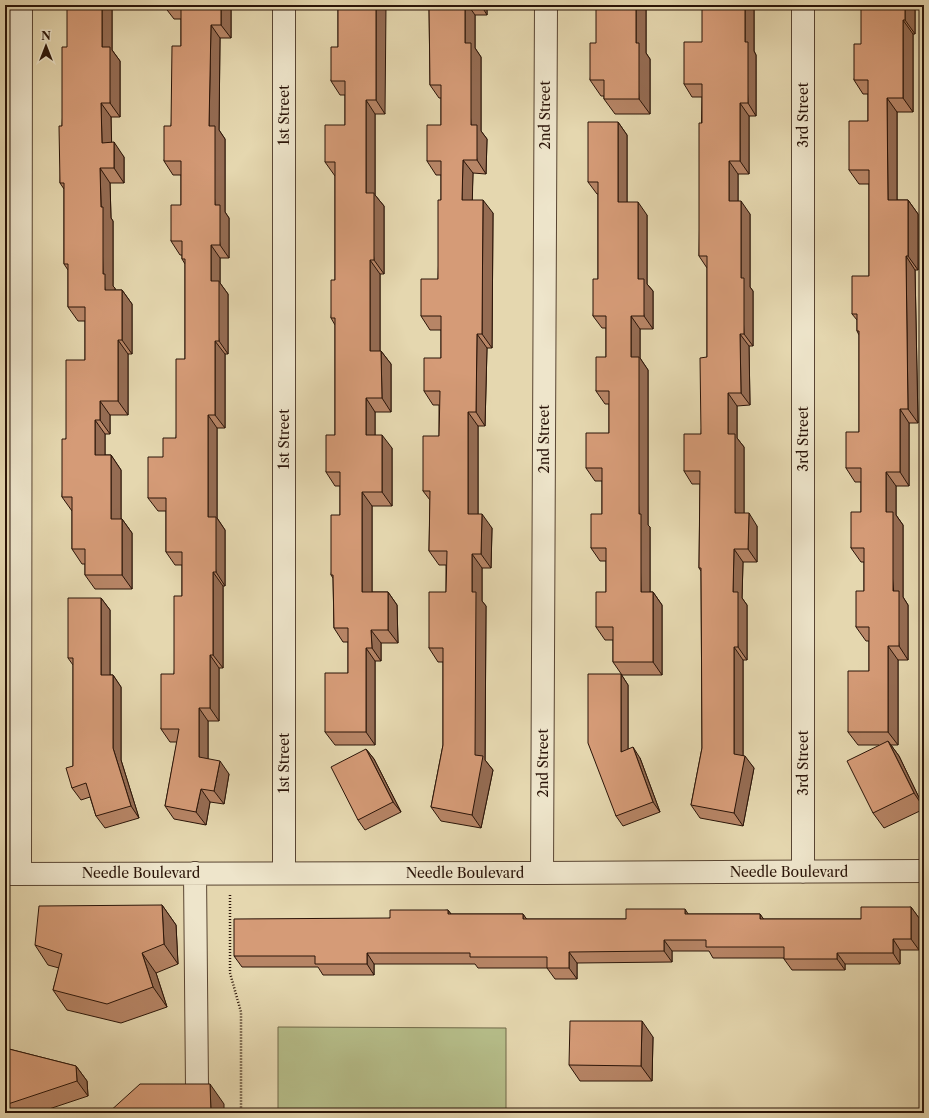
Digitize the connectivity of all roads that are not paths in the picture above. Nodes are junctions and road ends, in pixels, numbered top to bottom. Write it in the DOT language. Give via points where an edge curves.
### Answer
graph roads {
  1 [pos="21,5"];
  2 [pos="284,5"];
  3 [pos="546,5"];
  4 [pos="803,5"];
  5 [pos="924,871"];
  6 [pos="803,872"];
  7 [pos="195,873"];
  8 [pos="284,873"];
  9 [pos="542,873"];
  10 [pos="13,874"];
  11 [pos="197,1087"];
  1 -- 10 [label="street"];
  2 -- 8 [label="street, 1st Street"];
  3 -- 9 [label="street, 2nd Street"];
  4 -- 6 [label="street, 3rd Street"];
  5 -- 6 [label="street, Needle Boulevard"];
  6 -- 9 [label="street, Needle Boulevard"];
  7 -- 8 [label="street, Needle Boulevard"];
  7 -- 10 [label="street, Needle Boulevard"];
  7 -- 11 [label="street"];
  8 -- 9 [label="street, Needle Boulevard"];
}
